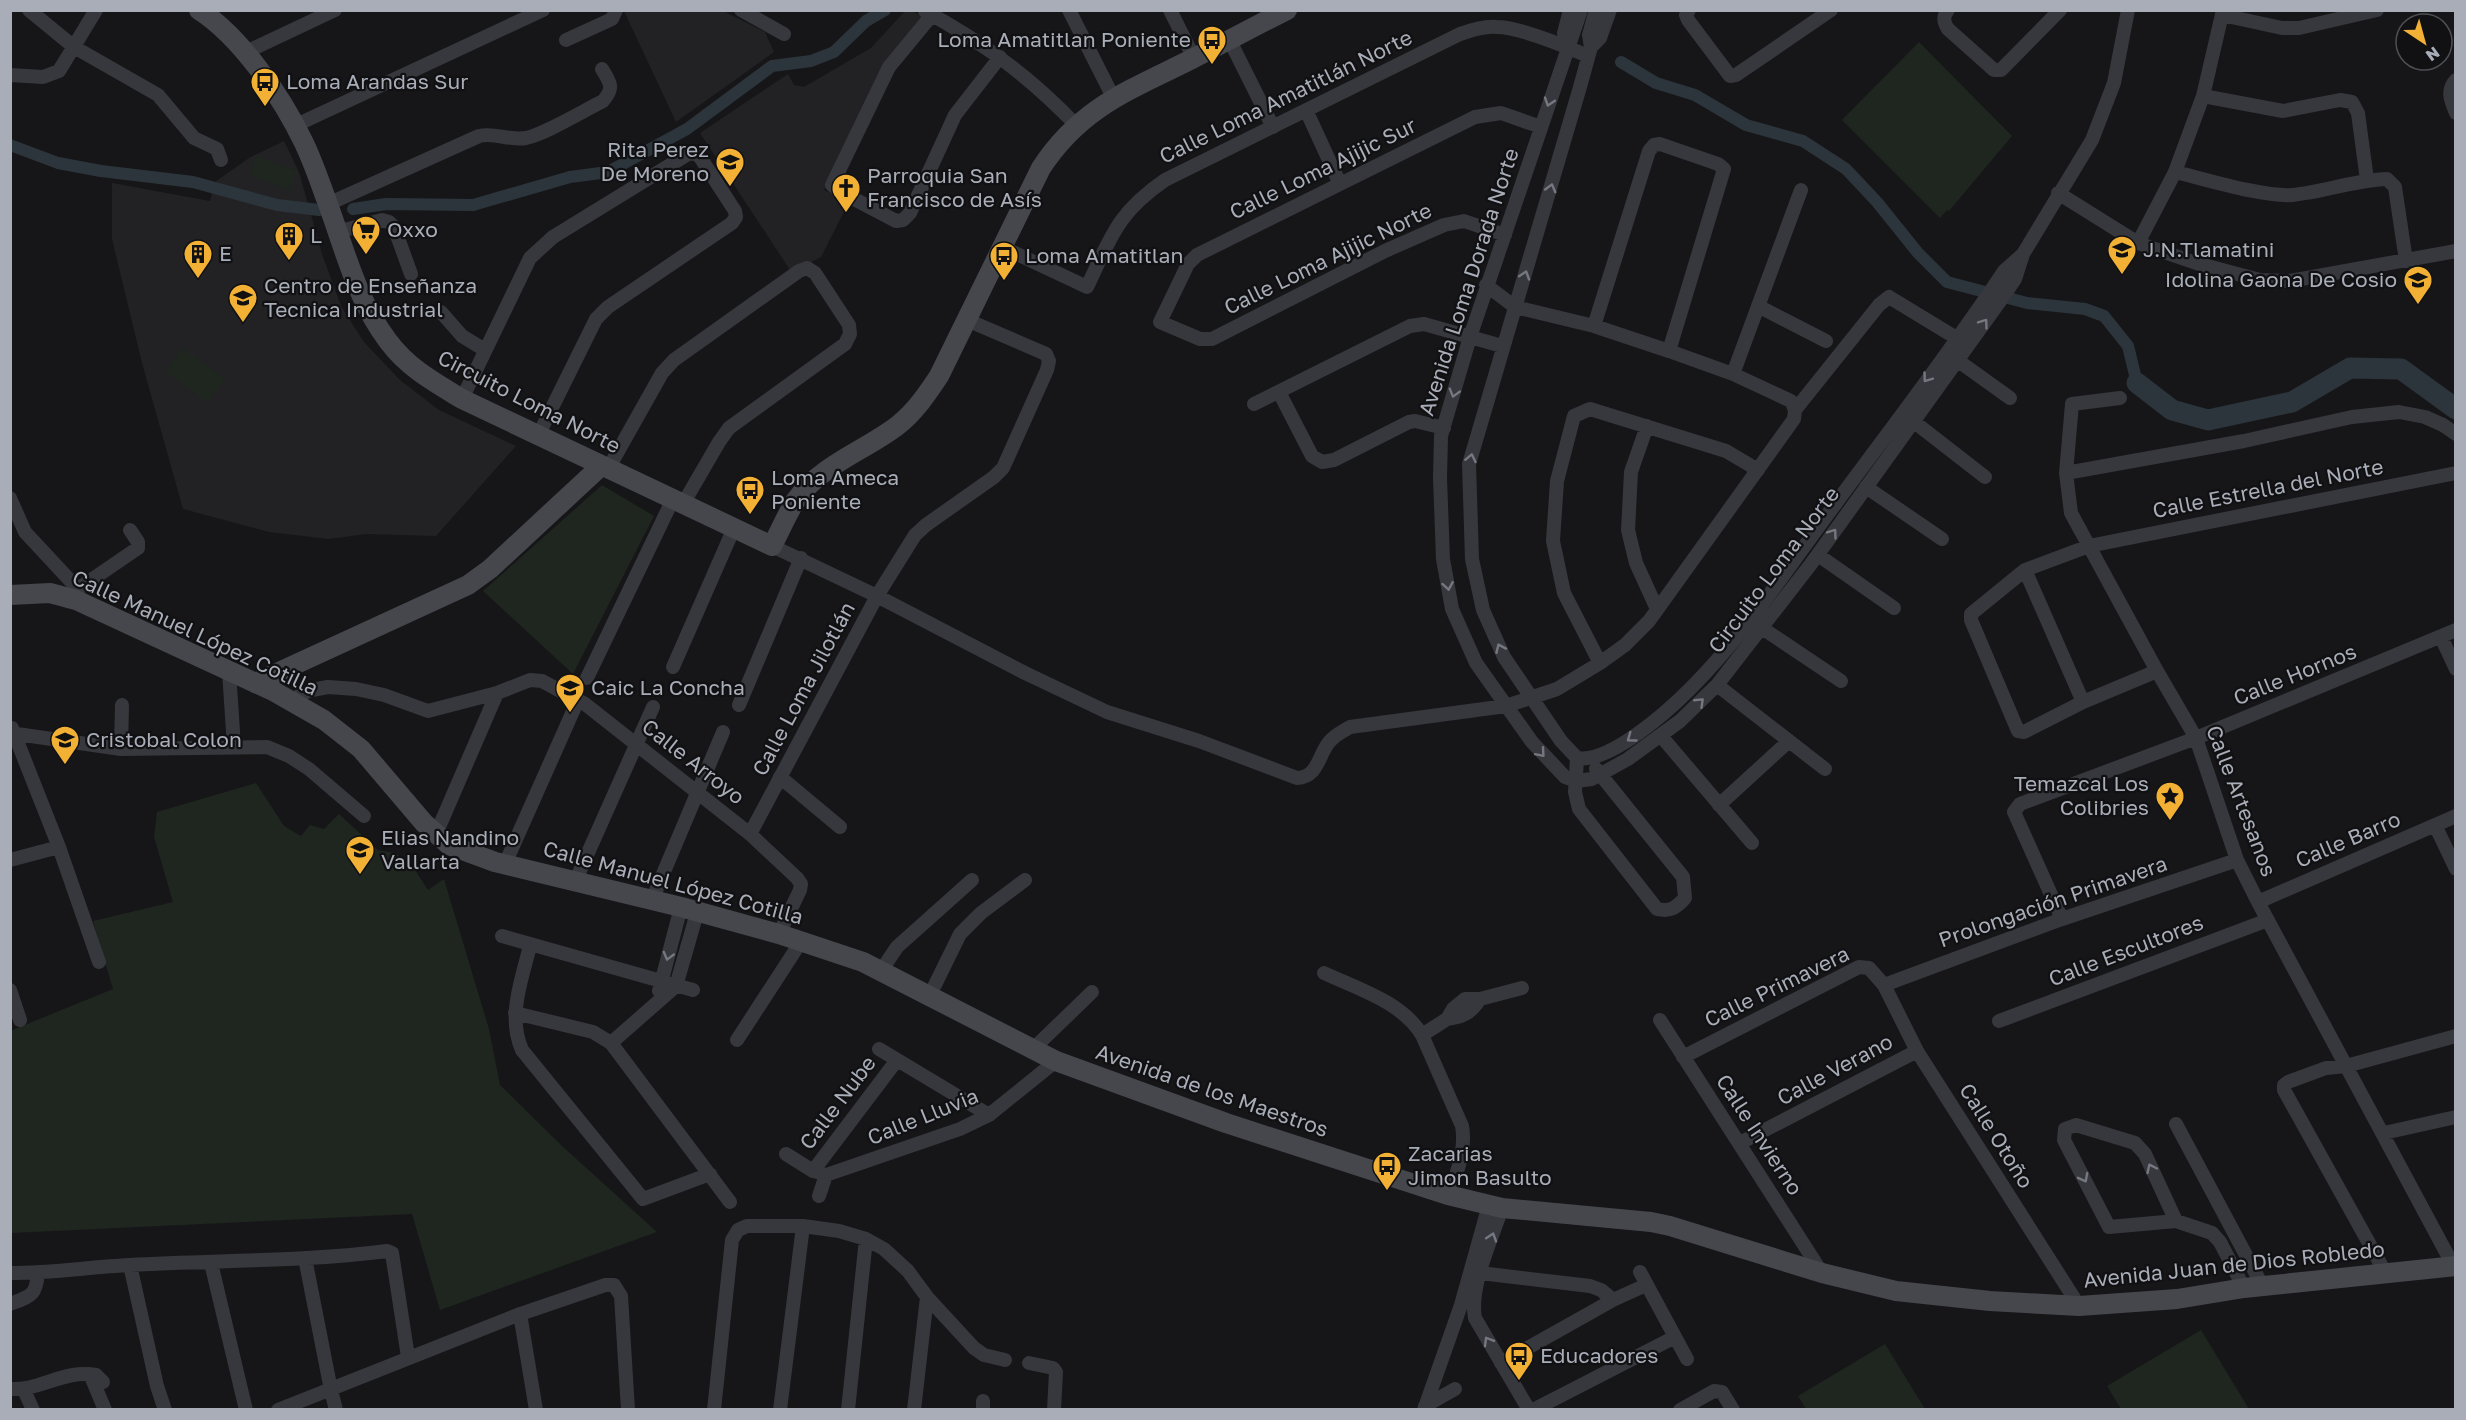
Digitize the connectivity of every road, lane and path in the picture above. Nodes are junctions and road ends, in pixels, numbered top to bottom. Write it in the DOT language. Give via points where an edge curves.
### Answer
graph roads {
  1 [pos="29,10"];
  2 [pos="96,10"];
  3 [pos="199,10"];
  4 [pos="335,10"];
  5 [pos="543,10"];
  6 [pos="616,10"];
  7 [pos="741,10"];
  8 [pos="1069,10"];
  9 [pos="1170,10"];
  10 [pos="1287,10"];
  11 [pos="1570,10"];
  12 [pos="1581,10"];
  13 [pos="1596,10"];
  14 [pos="1610,10"];
  15 [pos="1831,10"];
  16 [pos="2060,10"];
  17 [pos="2128,10"];
  18 [pos="2377,10"];
  19 [pos="928,13"];
  20 [pos="1688,13"];
  21 [pos="2222,13"];
  22 [pos="1946,16"];
  23 [pos="784,34"];
  24 [pos="1229,39"];
  25 [pos="566,40"];
  26 [pos="1568,44"];
  27 [pos="74,47"];
  28 [pos="246,52"];
  29 [pos="1590,52"];
  30 [pos="1000,57"];
  31 [pos="1194,58"];
  32 [pos="602,69"];
  33 [pos="10,75"];
  34 [pos="2453,82"];
  35 [pos="2203,96"];
  36 [pos="1113,97"];
  37 [pos="1306,110"];
  38 [pos="2456,113"];
  39 [pos="1076,125"];
  40 [pos="294,126"];
  41 [pos="1273,127"];
  42 [pos="1541,127"];
  43 [pos="221,160"];
  44 [pos="2175,172"];
  45 [pos="2367,180"];
  46 [pos="1340,184"];
  47 [pos="1801,190"];
  48 [pos="2058,193"];
  49 [pos="328,204"];
  50 [pos="337,232"];
  51 [pos="1505,235"];
  52 [pos="2138,243"];
  53 [pos="1002,247"];
  54 [pos="2456,251"];
  55 [pos="2406,261"];
  56 [pos="411,274"];
  57 [pos="1486,285"];
  58 [pos="1758,306"];
  59 [pos="1515,307"];
  60 [pos="441,312"];
  61 [pos="967,320"];
  62 [pos="1594,326"];
  63 [pos="1470,337"];
  64 [pos="1205,340"];
  65 [pos="1826,341"];
  66 [pos="1962,341"];
  67 [pos="1502,346"];
  68 [pos="485,350"];
  69 [pos="1669,351"];
  70 [pos="1957,360"];
  71 [pos="1733,374"];
  72 [pos="1279,392"];
  73 [pos="2010,398"];
  74 [pos="2120,398"];
  75 [pos="462,399"];
  76 [pos="1254,404"];
  77 [pos="1795,410"];
  78 [pos="1913,422"];
  79 [pos="1647,426"];
  80 [pos="1443,428"];
  81 [pos="2456,434"];
  82 [pos="538,436"];
  83 [pos="605,468"];
  84 [pos="1758,470"];
  85 [pos="2066,473"];
  86 [pos="2456,473"];
  87 [pos="1985,477"];
  88 [pos="1866,487"];
  89 [pos="10,498"];
  90 [pos="678,501"];
  91 [pos="734,528"];
  92 [pos="130,530"];
  93 [pos="1942,539"];
  94 [pos="772,546"];
  95 [pos="2090,546"];
  96 [pos="1797,556"];
  97 [pos="801,558"];
  98 [pos="1814,559"];
  99 [pos="2025,570"];
  100 [pos="77,594"];
  101 [pos="10,595"];
  102 [pos="877,596"];
  103 [pos="1894,608"];
  104 [pos="1657,609"];
  105 [pos="1762,627"];
  106 [pos="2456,630"];
  107 [pos="2441,637"];
  108 [pos="1600,663"];
  109 [pos="673,666"];
  110 [pos="2456,669"];
  111 [pos="229,671"];
  112 [pos="2157,671"];
  113 [pos="587,678"];
  114 [pos="1841,681"];
  115 [pos="255,683"];
  116 [pos="1717,685"];
  117 [pos="497,693"];
  118 [pos="1532,698"];
  119 [pos="578,700"];
  120 [pos="292,702"];
  121 [pos="2083,702"];
  122 [pos="122,705"];
  123 [pos="739,705"];
  124 [pos="1506,706"];
  125 [pos="653,707"];
  126 [pos="11,730"];
  127 [pos="723,732"];
  128 [pos="1661,736"];
  129 [pos="2196,738"];
  130 [pos="1789,741"];
  131 [pos="638,745"];
  132 [pos="234,747"];
  133 [pos="122,749"];
  134 [pos="1584,759"];
  135 [pos="1825,769"];
  136 [pos="1600,776"];
  137 [pos="780,777"];
  138 [pos="1576,781"];
  139 [pos="697,794"];
  140 [pos="1719,805"];
  141 [pos="364,816"];
  142 [pos="2456,816"];
  143 [pos="2435,825"];
  144 [pos="840,827"];
  145 [pos="436,834"];
  146 [pos="750,834"];
  147 [pos="1752,843"];
  148 [pos="58,847"];
  149 [pos="10,860"];
  150 [pos="2238,860"];
  151 [pos="505,864"];
  152 [pos="2456,869"];
  153 [pos="972,880"];
  154 [pos="1025,880"];
  155 [pos="575,882"];
  156 [pos="652,900"];
  157 [pos="2258,902"];
  158 [pos="689,910"];
  159 [pos="2062,919"];
  160 [pos="2268,920"];
  161 [pos="779,934"];
  162 [pos="502,936"];
  163 [pos="802,940"];
  164 [pos="530,946"];
  165 [pos="99,962"];
  166 [pos="881,971"];
  167 [pos="1324,973"];
  168 [pos="661,982"];
  169 [pos="1884,985"];
  170 [pos="676,986"];
  171 [pos="1522,987"];
  172 [pos="10,990"];
  173 [pos="693,990"];
  174 [pos="1092,992"];
  175 [pos="930,995"];
  176 [pos="655,1004"];
  177 [pos="515,1013"];
  178 [pos="20,1020"];
  179 [pos="1660,1020"];
  180 [pos="1999,1021"];
  181 [pos="1422,1035"];
  182 [pos="2456,1036"];
  183 [pos="737,1040"];
  184 [pos="611,1043"];
  185 [pos="879,1049"];
  186 [pos="1033,1049"];
  187 [pos="1917,1051"];
  188 [pos="1683,1057"];
  189 [pos="897,1060"];
  190 [pos="1056,1061"];
  191 [pos="2346,1066"];
  192 [pos="989,1114"];
  193 [pos="2456,1117"];
  194 [pos="2176,1124"];
  195 [pos="2384,1133"];
  196 [pos="1740,1143"];
  197 [pos="786,1154"];
  198 [pos="819,1173"];
  199 [pos="710,1174"];
  200 [pos="1448,1195"];
  201 [pos="819,1196"];
  202 [pos="730,1202"];
  203 [pos="1496,1207"];
  204 [pos="2176,1221"];
  205 [pos="803,1226"];
  206 [pos="866,1239"];
  207 [pos="305,1258"];
  208 [pos="211,1263"];
  209 [pos="130,1265"];
  210 [pos="2455,1267"];
  211 [pos="1640,1272"];
  212 [pos="2385,1272"];
  213 [pos="10,1273"];
  214 [pos="38,1273"];
  215 [pos="1480,1273"];
  216 [pos="1822,1273"];
  217 [pos="2248,1283"];
  218 [pos="1646,1285"];
  219 [pos="927,1297"];
  220 [pos="1613,1300"];
  221 [pos="10,1304"];
  222 [pos="1467,1306"];
  223 [pos="2079,1306"];
  224 [pos="520,1314"];
  225 [pos="1675,1337"];
  226 [pos="408,1358"];
  227 [pos="1688,1359"];
  228 [pos="1005,1360"];
  229 [pos="1029,1363"];
  230 [pos="1500,1363"];
  231 [pos="90,1374"];
  232 [pos="103,1382"];
  233 [pos="17,1389"];
  234 [pos="1455,1389"];
  235 [pos="331,1390"];
  236 [pos="1425,1408"];
  237 [pos="33,1410"];
  238 [pos="105,1410"];
  239 [pos="165,1410"];
  240 [pos="246,1410"];
  241 [pos="278,1410"];
  242 [pos="336,1410"];
  243 [pos="536,1410"];
  244 [pos="628,1410"];
  245 [pos="714,1410"];
  246 [pos="780,1410"];
  247 [pos="848,1410"];
  248 [pos="914,1410"];
  249 [pos="1054,1410"];
  250 [pos="1529,1410"];
  251 [pos="1533,1410"];
  252 [pos="1680,1410"];
  253 [pos="1734,1410"];
  1 -- 27 [label="street"];
  2 -- 27 [label="street"];
  3 -- 28 [label="street, Circuito Loma Norte"];
  4 -- 28 [label="street"];
  5 -- 40 [label="street"];
  6 -- 25 [label="street" via="612,19"];
  7 -- 23 [label="street"];
  8 -- 36 [label="street"];
  9 -- 31 [label="street"];
  10 -- 24 [label="street"];
  11 -- 26 [label="street, Avenida Loma Dorada Norte" via="1564,33"];
  12 -- 26 [label="street, Avenida Loma Dorada Norte"];
  13 -- 29 [label="street" via="1589,35"];
  14 -- 29 [label="street" via="1600,38"];
  15 -- 20 [label="street" via="1730,76"];
  16 -- 22 [label="street" via="2001,70 1994,70 1948,29"];
  17 -- 48 [label="street, Circuito Loma Norte" via="2114,83 2092,140"];
  18 -- 21 [label="street" via="2298,28 2282,28"];
  19 -- 30 [label="street" via="976,33"];
  19 -- 30 [label="street" via="889,67 832,186 896,221 903,220 910,213 955,115"];
  21 -- 35 [label="street"];
  24 -- 31 [label="street"];
  24 -- 41 [label="street"];
  26 -- 29 [label="street, Calle Loma Amatitlán Norte"];
  26 -- 37 [label="street, Calle Loma Amatitlán Norte" via="1499,26 1479,28"];
  26 -- 42 [label="street, Avenida Loma Dorada Norte, one-way"];
  27 -- 33 [label="street" via="59,71 51,75"];
  27 -- 43 [label="street" via="158,95 194,138 216,149"];
  28 -- 40 [label="street, Circuito Loma Norte"];
  59 -- 29 [label="street, one-way"];
  30 -- 39 [label="street"];
  31 -- 36 [label="street"];
  32 -- 49 [label="street" via="610,84 610,93 603,101 530,137 479,136"];
  34 -- 38 [label="street" via="2450,96"];
  35 -- 44 [label="street"];
  35 -- 45 [label="street" via="2283,111 2340,100 2352,102 2358,112"];
  36 -- 39 [label="street"];
  37 -- 41 [label="street, Calle Loma Amatitlán Norte"];
  37 -- 46 [label="street"];
  39 -- 53 [label="street" via="1041,168"];
  40 -- 49 [label="street, Circuito Loma Norte"];
  41 -- 53 [label="street, Calle Loma Amatitlán Norte" via="1165,180 1143,195 1117,224 1087,287"];
  42 -- 46 [label="street, Calle Loma Ajijic Sur" via="1501,113 1475,117"];
  42 -- 51 [label="street, Avenida Loma Dorada Norte"];
  44 -- 45 [label="street" via="2275,195"];
  44 -- 52 [label="street"];
  45 -- 55 [label="street" via="2387,179 2395,187"];
  46 -- 64 [label="street, Calle Loma Ajijic Sur" via="1197,255 1188,264 1160,322"];
  47 -- 58 [label="street"];
  48 -- 52 [label="street"];
  48 -- 66 [label="street, Circuito Loma Norte" via="2023,254"];
  49 -- 50 [label="street, Circuito Loma Norte"];
  50 -- 56 [label="street" via="382,220 389,222"];
  50 -- 75 [label="street, Circuito Loma Norte" via="358,291 388,341 419,374"];
  51 -- 57 [label="street, Avenida Loma Dorada Norte"];
  51 -- 64 [label="street, Calle Loma Ajijic Norte" via="1464,221 1444,225"];
  52 -- 55 [label="street" via="2260,280 2290,281"];
  53 -- 61 [label="street"];
  54 -- 55 [label="street"];
  57 -- 59 [label="street"];
  57 -- 63 [label="street, Avenida Loma Dorada Norte"];
  58 -- 65 [label="street"];
  58 -- 71 [label="street"];
  59 -- 62 [label="street"];
  59 -- 67 [label="street"];
  60 -- 68 [label="street" via="462,336"];
  61 -- 94 [label="street" via="920,405 897,426 820,476 797,500"];
  61 -- 102 [label="street, Calle Loma Jilotlán" via="1046,354 1049,361 1003,468 915,536"];
  62 -- 69 [label="street"];
  62 -- 69 [label="street" via="1649,151 1660,144 1724,169"];
  63 -- 67 [label="street"];
  63 -- 72 [label="street" via="1424,324 1410,326"];
  63 -- 80 [label="street, Avenida Loma Dorada Norte, one-way"];
  66 -- 70 [label="street, Circuito Loma Norte"];
  66 -- 77 [label="street, Circuito Loma Norte" via="1889,297"];
  66 -- 96 [label="street, Circuito Loma Norte, one-way"];
  118 -- 67 [label="street, one-way" via="1504,657 1484,610 1472,559 1469,464"];
  68 -- 75 [label="street"];
  68 -- 82 [label="street" via="523,270 539,249 688,154 700,157 736,218 596,319"];
  69 -- 71 [label="street"];
  70 -- 73 [label="street"];
  70 -- 78 [label="street, Circuito Loma Norte"];
  71 -- 77 [label="street" via="1791,401"];
  72 -- 76 [label="street"];
  72 -- 80 [label="street" via="1312,456 1322,462 1334,460 1409,422"];
  74 -- 85 [label="street, Calle Artesanos" via="2072,404"];
  75 -- 82 [label="street, Circuito Loma Norte"];
  77 -- 84 [label="street, Circuito Loma Norte" via="1794,419"];
  78 -- 87 [label="street"];
  78 -- 88 [label="street, Circuito Loma Norte"];
  79 -- 84 [label="street" via="1726,451"];
  79 -- 104 [label="street" via="1630,472 1628,530 1636,563"];
  79 -- 108 [label="street" via="1590,409 1574,416 1557,481 1553,542 1564,593"];
  80 -- 124 [label="street, Avenida Loma Dorada Norte, one-way" via="1443,559 1452,609 1476,663"];
  81 -- 85 [label="street" via="2424,417 2399,412 2352,417"];
  82 -- 83 [label="street, Circuito Loma Norte"];
  83 -- 90 [label="street, Circuito Loma Norte"];
  83 -- 90 [label="street" via="662,373 674,360 807,268 815,273 849,325 844,344 729,429"];
  83 -- 115 [label="street" via="468,585"];
  84 -- 104 [label="street, Circuito Loma Norte"];
  85 -- 95 [label="street, Calle Artesanos" via="2071,513"];
  86 -- 95 [label="street, Calle Estrella del Norte"];
  88 -- 93 [label="street"];
  98 -- 88 [label="street, Circuito Loma Norte, one-way"];
  89 -- 100 [label="street" via="25,531"];
  90 -- 91 [label="street, Circuito Loma Norte"];
  90 -- 113 [label="street"];
  91 -- 94 [label="street, Circuito Loma Norte"];
  91 -- 109 [label="street"];
  92 -- 100 [label="street" via="138,548"];
  94 -- 97 [label="street, Circuito Loma Norte"];
  95 -- 99 [label="street, Calle Estrella del Norte"];
  95 -- 112 [label="street, Calle Artesanos"];
  96 -- 98 [label="street"];
  96 -- 134 [label="street, Circuito Loma Norte, one-way" via="1720,657 1689,690 1624,743"];
  97 -- 102 [label="street, Circuito Loma Norte"];
  97 -- 123 [label="street"];
  98 -- 103 [label="street"];
  98 -- 105 [label="street, Circuito Loma Norte"];
  99 -- 121 [label="street"];
  99 -- 121 [label="street, Calle Estrella del Norte" via="1971,614 2014,726 2024,732"];
  100 -- 101 [label="street, Calle Manuel López Cotilla"];
  100 -- 111 [label="street, Calle Manuel López Cotilla"];
  102 -- 124 [label="street, Circuito Loma Norte" via="1107,712 1297,778 1310,775 1331,739 1350,728"];
  102 -- 137 [label="street, Calle Loma Jilotlán"];
  104 -- 108 [label="street, Circuito Loma Norte" via="1624,645"];
  105 -- 114 [label="street"];
  105 -- 116 [label="street, Circuito Loma Norte"];
  106 -- 107 [label="street, Calle Hornos"];
  107 -- 110 [label="street"];
  107 -- 129 [label="street, Calle Hornos"];
  108 -- 118 [label="street, Circuito Loma Norte" via="1557,689"];
  111 -- 115 [label="street, Calle Manuel López Cotilla"];
  111 -- 132 [label="street"];
  112 -- 121 [label="street"];
  112 -- 129 [label="street, Calle Artesanos"];
  115 -- 120 [label="street, Calle Manuel López Cotilla"];
  128 -- 116 [label="street, Circuito Loma Norte, one-way"];
  116 -- 130 [label="street"];
  117 -- 119 [label="street, Calle Arroyo" via="530,680 542,681"];
  117 -- 120 [label="street, Calle Arroyo" via="428,711 384,695 328,687 301,694"];
  117 -- 145 [label="street"];
  118 -- 124 [label="street, Circuito Loma Norte"];
  118 -- 134 [label="street" via="1561,741"];
  119 -- 131 [label="street, Calle Arroyo"];
  119 -- 151 [label="street"];
  120 -- 145 [label="street, Calle Manuel López Cotilla" via="324,720 361,749"];
  122 -- 133 [label="street"];
  124 -- 138 [label="street, one-way" via="1558,771"];
  125 -- 131 [label="street"];
  126 -- 133 [label="street"];
  126 -- 148 [label="street"];
  127 -- 139 [label="street"];
  128 -- 136 [label="street, Circuito Loma Norte"];
  128 -- 140 [label="street"];
  129 -- 150 [label="street, Calle Artesanos"];
  129 -- 159 [label="street, Calle Hornos" via="2016,808 2014,813"];
  130 -- 135 [label="street"];
  130 -- 140 [label="street"];
  131 -- 139 [label="street, Calle Arroyo"];
  131 -- 155 [label="street"];
  132 -- 133 [label="street"];
  132 -- 141 [label="street" via="267,747 289,756"];
  134 -- 136 [label="street"];
  134 -- 138 [label="street"];
  136 -- 138 [label="street, Circuito Loma Norte"];
  136 -- 138 [label="street" via="1683,877 1685,898 1677,906 1666,911 1657,909 1579,809"];
  137 -- 144 [label="street"];
  137 -- 146 [label="street, Calle Loma Jilotlán"];
  139 -- 146 [label="street, Calle Arroyo"];
  139 -- 156 [label="street"];
  140 -- 147 [label="street"];
  142 -- 143 [label="street, Calle Barro"];
  143 -- 152 [label="street"];
  143 -- 157 [label="street, Calle Barro"];
  145 -- 151 [label="street, Calle Manuel López Cotilla" via="449,845"];
  146 -- 161 [label="street, Calle Arroyo" via="801,884"];
  148 -- 149 [label="street"];
  148 -- 165 [label="street"];
  150 -- 157 [label="street, Calle Artesanos"];
  150 -- 159 [label="street, Prolongación Primavera"];
  151 -- 155 [label="street, Calle Manuel López Cotilla"];
  153 -- 166 [label="street" via="897,948"];
  154 -- 175 [label="street" via="960,934"];
  155 -- 156 [label="street, Calle Manuel López Cotilla"];
  156 -- 158 [label="street, Calle Manuel López Cotilla"];
  157 -- 160 [label="street, Calle Artesanos"];
  158 -- 161 [label="street, Calle Manuel López Cotilla"];
  158 -- 168 [label="street, one-way"];
  158 -- 170 [label="street"];
  159 -- 169 [label="street, Prolongación Primavera"];
  160 -- 180 [label="street, Calle Escultores"];
  160 -- 191 [label="street, Calle Artesanos"];
  161 -- 163 [label="street, Calle Manuel López Cotilla"];
  162 -- 164 [label="street"];
  163 -- 166 [label="street, Calle Manuel López Cotilla"];
  163 -- 183 [label="street"];
  164 -- 168 [label="street"];
  164 -- 177 [label="street"];
  166 -- 175 [label="street, Calle Manuel López Cotilla"];
  167 -- 181 [label="street" via="1381,1000 1415,1024"];
  168 -- 170 [label="street"];
  168 -- 176 [label="street"];
  169 -- 187 [label="street, Calle Otoño"];
  169 -- 188 [label="street, Calle Primavera" via="1869,968 1859,967"];
  170 -- 173 [label="street"];
  170 -- 176 [label="street"];
  171 -- 181 [label="street" via="1480,999 1464,999 1447,1019"];
  172 -- 178 [label="street"];
  174 -- 186 [label="street"];
  175 -- 186 [label="street, Avenida de los Maestros"];
  176 -- 184 [label="street"];
  177 -- 184 [label="street" via="593,1032"];
  177 -- 199 [label="street" via="522,1050 641,1198"];
  179 -- 188 [label="street, Calle Invierno"];
  181 -- 200 [label="street" via="1464,1133"];
  182 -- 191 [label="street"];
  184 -- 199 [label="street"];
  185 -- 189 [label="street"];
  186 -- 190 [label="street, Avenida de los Maestros"];
  187 -- 196 [label="street, Calle Verano"];
  187 -- 223 [label="street, Calle Otoño"];
  188 -- 196 [label="street, Calle Invierno"];
  189 -- 192 [label="street"];
  189 -- 198 [label="street, Calle Nube"];
  190 -- 192 [label="street, Calle Lluvia"];
  190 -- 200 [label="street, Avenida de los Maestros" via="1226,1123"];
  191 -- 195 [label="street, Calle Artesanos"];
  191 -- 212 [label="street" via="2326,1068 2288,1082 2284,1090"];
  192 -- 198 [label="street, Calle Lluvia" via="960,1129"];
  193 -- 195 [label="street"];
  194 -- 217 [label="street"];
  195 -- 210 [label="street, Calle Artesanos"];
  196 -- 216 [label="street, Calle Invierno"];
  197 -- 198 [label="street"];
  198 -- 201 [label="street, Calle Nube"];
  199 -- 202 [label="street"];
  200 -- 203 [label="street, Avenida de los Maestros"];
  215 -- 203 [label="street, one-way"];
  203 -- 216 [label="street, Avenida Juan de Dios Robledo" via="1670,1226"];
  203 -- 222 [label="street"];
  204 -- 204 [label="street, one-way" via="2145,1154 2135,1143 2076,1125 2065,1129 2064,1140 2109,1227"];
  204 -- 217 [label="street" via="2217,1237"];
  205 -- 206 [label="street"];
  205 -- 245 [label="street" via="747,1226 732,1239"];
  205 -- 246 [label="street"];
  206 -- 219 [label="street" via="908,1271"];
  206 -- 247 [label="street"];
  207 -- 208 [label="street"];
  207 -- 226 [label="street" via="392,1253"];
  207 -- 235 [label="street"];
  208 -- 209 [label="street"];
  208 -- 240 [label="street"];
  209 -- 214 [label="street"];
  209 -- 239 [label="street"];
  210 -- 212 [label="street, Avenida Juan de Dios Robledo"];
  211 -- 218 [label="street"];
  212 -- 217 [label="street, Avenida Juan de Dios Robledo"];
  213 -- 214 [label="street"];
  214 -- 221 [label="street" via="35,1291"];
  215 -- 220 [label="street" via="1590,1286"];
  215 -- 222 [label="street"];
  216 -- 223 [label="street, Avenida Juan de Dios Robledo" via="1896,1291"];
  217 -- 223 [label="street, Avenida Juan de Dios Robledo" via="2177,1299"];
  218 -- 220 [label="street"];
  218 -- 225 [label="street"];
  219 -- 228 [label="street" via="974,1348"];
  219 -- 248 [label="street"];
  220 -- 230 [label="street"];
  230 -- 222 [label="street, one-way"];
  222 -- 236 [label="street"];
  224 -- 226 [label="street"];
  224 -- 243 [label="street"];
  224 -- 244 [label="street" via="614,1285 621,1296"];
  225 -- 227 [label="street"];
  225 -- 251 [label="street"];
  226 -- 235 [label="street"];
  229 -- 249 [label="street" via="1056,1372"];
  230 -- 250 [label="street"];
  231 -- 232 [label="street"];
  231 -- 233 [label="street" via="67,1375"];
  231 -- 238 [label="street"];
  233 -- 237 [label="street"];
  234 -- 236 [label="street"];
  235 -- 241 [label="street"];
  235 -- 242 [label="street"];
  252 -- 253 [label="street" via="1714,1391 1722,1392"];
}
